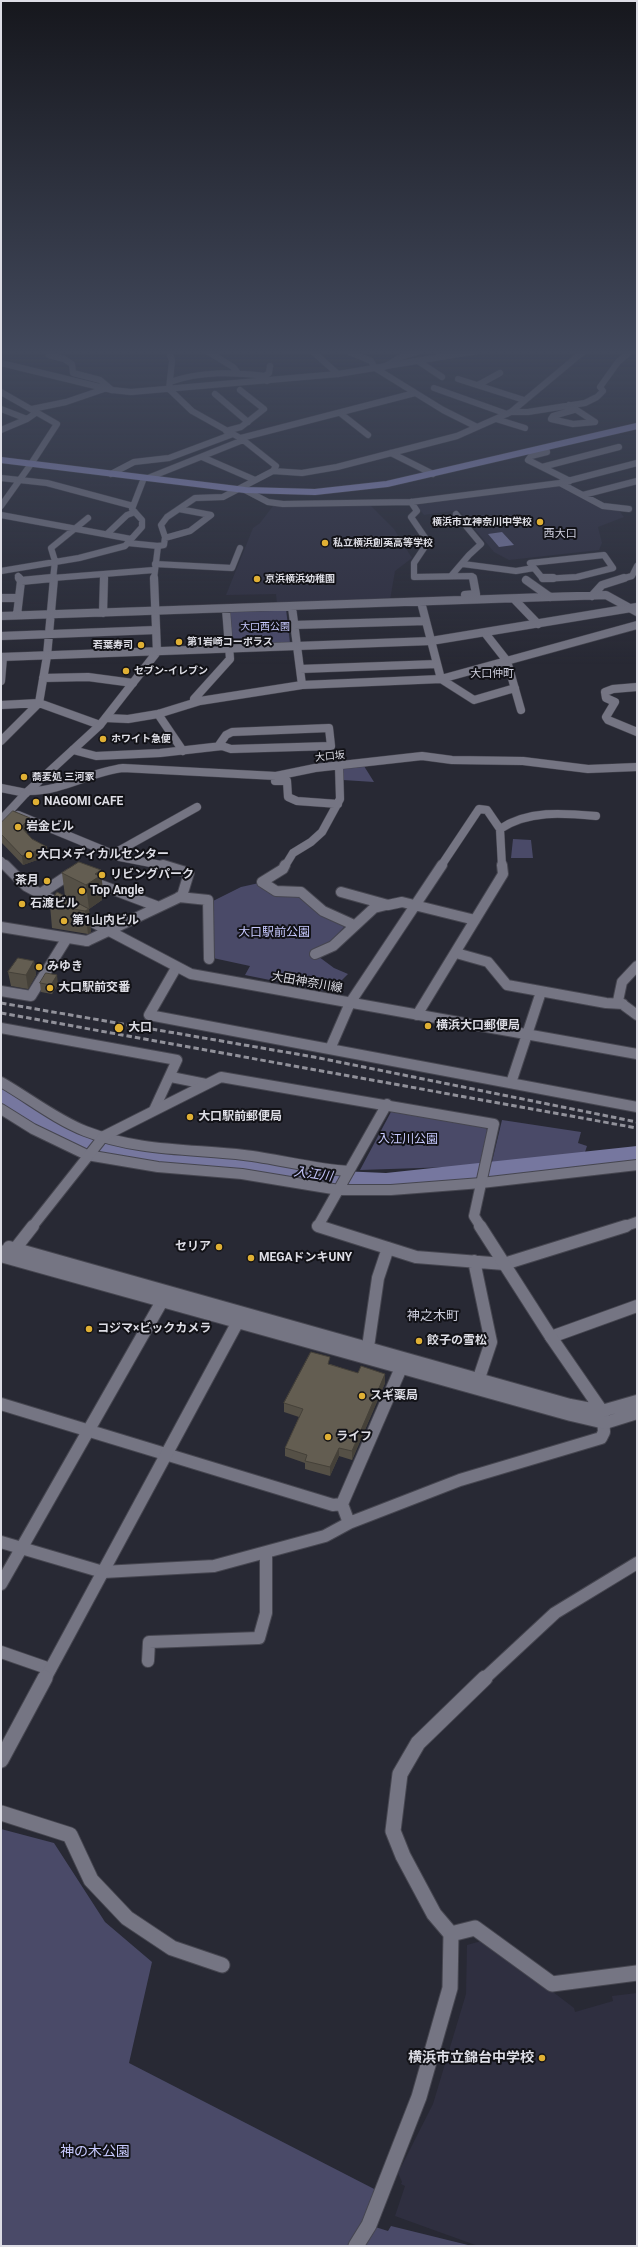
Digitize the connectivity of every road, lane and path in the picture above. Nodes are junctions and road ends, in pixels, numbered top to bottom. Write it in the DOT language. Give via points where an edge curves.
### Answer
graph roads {
  1 [pos="37,456"];
  2 [pos="175,456"];
  3 [pos="205,456"];
  4 [pos="263,456"];
  5 [pos="380,456"];
  6 [pos="397,456"];
  7 [pos="512,456"];
  8 [pos="533,456"];
  9 [pos="585,456"];
  10 [pos="202,457"];
  11 [pos="1,460"];
  12 [pos="637,463"];
  13 [pos="31,464"];
  14 [pos="542,467"];
  15 [pos="273,471"];
  16 [pos="111,474"];
  17 [pos="433,474"];
  18 [pos="1,478"];
  19 [pos="146,478"];
  20 [pos="255,480"];
  21 [pos="570,480"];
  22 [pos="19,481"];
  23 [pos="637,481"];
  24 [pos="560,483"];
  25 [pos="617,486"];
  26 [pos="637,488"];
  27 [pos="242,490"];
  28 [pos="583,495"];
  29 [pos="411,502"];
  30 [pos="1,506"];
  31 [pos="134,509"];
  32 [pos="179,509"];
  33 [pos="629,509"];
  34 [pos="456,514"];
  35 [pos="1,515"];
  36 [pos="88,518"];
  37 [pos="76,528"];
  38 [pos="107,534"];
  39 [pos="165,538"];
  40 [pos="130,541"];
  41 [pos="158,546"];
  42 [pos="240,548"];
  43 [pos="55,561"];
  44 [pos="463,564"];
  45 [pos="637,566"];
  46 [pos="155,567"];
  47 [pos="534,568"];
  48 [pos="12,569"];
  49 [pos="1,571"];
  50 [pos="104,574"];
  51 [pos="451,576"];
  52 [pos="54,579"];
  53 [pos="526,580"];
  54 [pos="21,581"];
  55 [pos="592,596"];
  56 [pos="550,597"];
  57 [pos="1,598"];
  58 [pos="19,598"];
  59 [pos="514,599"];
  60 [pos="421,602"];
  61 [pos="397,603"];
  62 [pos="292,607"];
  63 [pos="637,607"];
  64 [pos="629,608"];
  65 [pos="226,609"];
  66 [pos="155,611"];
  67 [pos="637,612"];
  68 [pos="103,613"];
  69 [pos="50,614"];
  70 [pos="17,615"];
  71 [pos="1,616"];
  72 [pos="426,620"];
  73 [pos="538,624"];
  74 [pos="294,625"];
  75 [pos="637,625"];
  76 [pos="156,630"];
  77 [pos="486,633"];
  78 [pos="49,634"];
  79 [pos="1,636"];
  80 [pos="432,641"];
  81 [pos="297,646"];
  82 [pos="230,649"];
  83 [pos="157,652"];
  84 [pos="47,656"];
  85 [pos="2,657"];
  86 [pos="507,661"];
  87 [pos="437,664"];
  88 [pos="300,669"];
  89 [pos="43,678"];
  90 [pos="441,679"];
  91 [pos="1,681"];
  92 [pos="133,683"];
  93 [pos="302,685"];
  94 [pos="515,688"];
  95 [pos="637,688"];
  96 [pos="195,702"];
  97 [pos="39,703"];
  98 [pos="1,705"];
  99 [pos="521,710"];
  100 [pos="158,714"];
  101 [pos="106,718"];
  102 [pos="100,726"];
  103 [pos="637,732"];
  104 [pos="1,741"];
  105 [pos="222,746"];
  106 [pos="73,750"];
  107 [pos="183,751"];
  108 [pos="339,766"];
  109 [pos="637,767"];
  110 [pos="222,773"];
  111 [pos="1,788"];
  112 [pos="27,792"];
  113 [pos="338,804"];
  114 [pos="197,807"];
  115 [pos="9,812"];
  116 [pos="596,816"];
  117 [pos="1,820"];
  118 [pos="500,829"];
  119 [pos="113,854"];
  120 [pos="1,861"];
  121 [pos="341,892"];
  122 [pos="40,894"];
  123 [pos="179,897"];
  124 [pos="388,905"];
  125 [pos="416,905"];
  126 [pos="159,907"];
  127 [pos="475,920"];
  128 [pos="354,925"];
  129 [pos="1,927"];
  130 [pos="109,931"];
  131 [pos="67,938"];
  132 [pos="456,953"];
  133 [pos="315,954"];
  134 [pos="209,959"];
  135 [pos="637,966"];
  136 [pos="176,968"];
  137 [pos="1,991"];
  138 [pos="541,992"];
  139 [pos="350,1003"];
  140 [pos="637,1003"];
  141 [pos="624,1005"];
  142 [pos="418,1015"];
  143 [pos="637,1016"];
  144 [pos="1,1028"];
  145 [pos="526,1034"];
  146 [pos="330,1049"];
  147 [pos="637,1054"];
  148 [pos="171,1078"];
  149 [pos="1,1082"];
  150 [pos="511,1083"];
  151 [pos="206,1084"];
  152 [pos="387,1104"];
  153 [pos="637,1107"];
  154 [pos="1,1109"];
  155 [pos="154,1110"];
  156 [pos="104,1136"];
  157 [pos="88,1154"];
  158 [pos="637,1165"];
  159 [pos="349,1171"];
  160 [pos="482,1182"];
  161 [pos="340,1188"];
  162 [pos="637,1223"];
  163 [pos="1,1245"];
  164 [pos="388,1248"];
  165 [pos="15,1249"];
  166 [pos="1,1252"];
  167 [pos="1,1256"];
  168 [pos="474,1261"];
  169 [pos="504,1264"];
  170 [pos="166,1296"];
  171 [pos="637,1306"];
  172 [pos="240,1317"];
  173 [pos="551,1337"];
  174 [pos="368,1347"];
  175 [pos="404,1363"];
  176 [pos="479,1378"];
  177 [pos="637,1401"];
  178 [pos="1,1404"];
  179 [pos="637,1413"];
  180 [pos="603,1417"];
  181 [pos="88,1430"];
  182 [pos="167,1454"];
  183 [pos="342,1504"];
  184 [pos="349,1523"];
  185 [pos="1,1542"];
  186 [pos="22,1547"];
  187 [pos="266,1552"];
  188 [pos="637,1563"];
  189 [pos="104,1572"];
  190 [pos="1,1584"];
  191 [pos="1,1652"];
  192 [pos="148,1661"];
  193 [pos="50,1669"];
  194 [pos="1,1760"];
  195 [pos="1,1813"];
  196 [pos="451,1934"];
  197 [pos="222,1965"];
  198 [pos="637,1973"];
  199 [pos="356,2246"];
  1 -- 13 [label="street"];
  2 -- 16 [label="street" via="134,462"];
  3 -- 10 [label="street"];
  4 -- 15 [label="street" via="276,466"];
  5 -- 15 [label="street" via="302,473"];
  6 -- 17 [label="street"];
  7 -- 17 [label="main road"];
  8 -- 14 [label="street" via="528,460"];
  9 -- 14 [label="street"];
  10 -- 19 [label="street"];
  10 -- 20 [label="street"];
  11 -- 13 [label="main road"];
  12 -- 21 [label="street"];
  13 -- 16 [label="main road"];
  13 -- 22 [label="street"];
  14 -- 21 [label="street"];
  15 -- 20 [label="street"];
  16 -- 19 [label="main road"];
  17 -- 27 [label="main road" via="344,490"];
  18 -- 22 [label="street"];
  19 -- 27 [label="main road"];
  19 -- 31 [label="street"];
  20 -- 27 [label="street"];
  21 -- 24 [label="street"];
  22 -- 30 [label="street"];
  22 -- 31 [label="street" via="46,483"];
  23 -- 25 [label="street"];
  24 -- 28 [label="street"];
  24 -- 29 [label="street"];
  25 -- 26 [label="street"];
  25 -- 28 [label="street"];
  27 -- 29 [label="street" via="268,502 283,504"];
  27 -- 32 [label="street" via="223,497 195,498"];
  28 -- 33 [label="street" via="603,506"];
  29 -- 51 [label="street" via="417,511 411,517 428,542 414,563 414,577"];
  31 -- 38 [label="street"];
  31 -- 40 [label="street" via="142,520 142,527"];
  32 -- 39 [label="street" via="167,516 161,525"];
  32 -- 39 [label="street" via="211,515 198,528 190,529 178,537"];
  34 -- 44 [label="street" via="481,544 471,550"];
  35 -- 37 [label="street"];
  36 -- 37 [label="street"];
  37 -- 38 [label="street"];
  37 -- 43 [label="street" via="51,548"];
  38 -- 40 [label="street"];
  39 -- 41 [label="street" via="164,545"];
  40 -- 41 [label="street"];
  40 -- 43 [label="street" via="125,546 79,558"];
  41 -- 46 [label="street"];
  42 -- 46 [label="street" via="232,568"];
  43 -- 48 [label="street"];
  43 -- 52 [label="street"];
  44 -- 47 [label="street" via="516,571"];
  44 -- 51 [label="street"];
  45 -- 55 [label="street" via="632,576 602,585"];
  46 -- 50 [label="street"];
  46 -- 66 [label="street"];
  47 -- 47 [label="street" via="543,579 577,577 613,568 604,555 530,564"];
  48 -- 49 [label="street"];
  48 -- 54 [label="street"];
  50 -- 52 [label="street"];
  50 -- 68 [label="street"];
  51 -- 61 [label="street" via="472,576 476,594 397,598"];
  52 -- 54 [label="street"];
  52 -- 69 [label="street"];
  53 -- 56 [label="street"];
  54 -- 58 [label="street"];
  55 -- 56 [label="street"];
  55 -- 64 [label="street" via="606,595"];
  56 -- 59 [label="street"];
  57 -- 58 [label="street"];
  58 -- 70 [label="street"];
  59 -- 60 [label="street"];
  59 -- 73 [label="street"];
  60 -- 61 [label="street"];
  60 -- 72 [label="street"];
  61 -- 62 [label="street"];
  62 -- 65 [label="street"];
  62 -- 74 [label="street"];
  63 -- 64 [label="street"];
  64 -- 67 [label="street"];
  64 -- 73 [label="street"];
  65 -- 66 [label="street"];
  65 -- 82 [label="street"];
  66 -- 68 [label="street"];
  66 -- 76 [label="street"];
  68 -- 69 [label="street"];
  69 -- 70 [label="street"];
  69 -- 78 [label="street"];
  70 -- 71 [label="street"];
  72 -- 74 [label="street"];
  72 -- 80 [label="street"];
  73 -- 77 [label="street"];
  74 -- 81 [label="street"];
  75 -- 86 [label="street"];
  76 -- 78 [label="street"];
  76 -- 83 [label="street"];
  77 -- 80 [label="street"];
  77 -- 86 [label="street"];
  78 -- 79 [label="street"];
  78 -- 84 [label="street"];
  80 -- 81 [label="street"];
  80 -- 87 [label="street"];
  81 -- 82 [label="street"];
  81 -- 88 [label="street"];
  82 -- 83 [label="street"];
  82 -- 96 [label="street" via="230,659 194,699"];
  83 -- 84 [label="street"];
  83 -- 92 [label="street"];
  84 -- 85 [label="street"];
  84 -- 89 [label="street"];
  85 -- 91 [label="street"];
  86 -- 90 [label="street"];
  86 -- 94 [label="street"];
  87 -- 88 [label="street"];
  87 -- 90 [label="street"];
  88 -- 93 [label="street"];
  89 -- 92 [label="street" via="88,677"];
  89 -- 97 [label="street"];
  90 -- 93 [label="street"];
  90 -- 94 [label="street" via="474,700"];
  92 -- 101 [label="street"];
  93 -- 96 [label="street"];
  94 -- 99 [label="street"];
  95 -- 103 [label="street" via="613,689 606,692 606,698 615,702 606,717 608,720"];
  96 -- 100 [label="street"];
  97 -- 98 [label="street"];
  97 -- 102 [label="street"];
  97 -- 104 [label="street"];
  100 -- 101 [label="street" via="128,719"];
  100 -- 107 [label="street"];
  101 -- 102 [label="street"];
  102 -- 106 [label="street"];
  105 -- 105 [label="street" via="231,750 331,746 329,728 232,732 226,734 219,744"];
  105 -- 107 [label="street"];
  106 -- 107 [label="street" via="96,756"];
  106 -- 112 [label="street"];
  108 -- 109 [label="street, 大口坂" via="422,756 452,760 522,760 588,769"];
  108 -- 110 [label="street, 大口坂" via="276,776"];
  108 -- 113 [label="street"];
  110 -- 112 [label="street, 大口坂" via="112,769 65,787"];
  110 -- 113 [label="street" via="221,778 287,781 288,797 297,801"];
  111 -- 112 [label="street, 大口坂"];
  112 -- 115 [label="street"];
  113 -- 128 [label="street" via="322,832 293,853 283,869 262,882 276,891 301,892 323,911"];
  114 -- 119 [label="street"];
  115 -- 117 [label="street"];
  115 -- 119 [label="street"];
  116 -- 118 [label="street" via="538,815 511,822"];
  118 -- 125 [label="street" via="487,810 479,809"];
  118 -- 127 [label="street" via="503,874"];
  119 -- 123 [label="street" via="189,873 185,889"];
  120 -- 122 [label="street, 大田神奈川線" via="26,886"];
  121 -- 124 [label="street"];
  122 -- 126 [label="street" via="70,874"];
  122 -- 130 [label="street, 大田神奈川線"];
  123 -- 126 [label="street"];
  123 -- 134 [label="street" via="208,900"];
  124 -- 125 [label="street" via="402,902"];
  124 -- 128 [label="street" via="374,908"];
  125 -- 127 [label="street"];
  125 -- 139 [label="street"];
  126 -- 130 [label="street"];
  127 -- 132 [label="street"];
  128 -- 133 [label="street" via="333,946"];
  129 -- 131 [label="street"];
  130 -- 131 [label="street" via="87,941"];
  130 -- 136 [label="street, 大田神奈川線"];
  131 -- 137 [label="street" via="31,996"];
  132 -- 138 [label="street" via="488,962 507,985"];
  132 -- 142 [label="street"];
  135 -- 141 [label="street" via="622,982 618,1000"];
  136 -- 139 [label="street, 大田神奈川線" via="191,974"];
  136 -- 146 [label="street" via="149,1015"];
  138 -- 141 [label="street"];
  138 -- 145 [label="street"];
  139 -- 142 [label="street, 大田神奈川線"];
  139 -- 146 [label="street"];
  140 -- 141 [label="street"];
  141 -- 143 [label="street"];
  142 -- 145 [label="street, 大田神奈川線"];
  144 -- 148 [label="street" via="177,1060"];
  145 -- 147 [label="street, 大田神奈川線"];
  145 -- 150 [label="street"];
  146 -- 150 [label="street"];
  148 -- 151 [label="street"];
  148 -- 155 [label="street"];
  149 -- 156 [label="street" via="52,1113"];
  150 -- 153 [label="street"];
  151 -- 152 [label="street" via="221,1077 228,1077"];
  151 -- 155 [label="street"];
  152 -- 159 [label="street"];
  152 -- 160 [label="street" via="494,1124"];
  154 -- 157 [label="street" via="33,1129"];
  155 -- 156 [label="street"];
  156 -- 157 [label="street"];
  156 -- 159 [label="street" via="185,1151 245,1155 313,1169"];
  157 -- 161 [label="street" via="158,1167 242,1174"];
  157 -- 165 [label="street"];
  158 -- 160 [label="street"];
  159 -- 161 [label="street"];
  160 -- 161 [label="street" via="391,1190"];
  160 -- 169 [label="street" via="474,1216"];
  161 -- 164 [label="street" via="318,1226"];
  162 -- 169 [label="street"];
  163 -- 165 [label="street"];
  164 -- 168 [label="street" via="416,1257"];
  164 -- 174 [label="street" via="378,1278"];
  165 -- 166 [label="street"];
  165 -- 170 [label="street"];
  167 -- 170 [label="street"];
  168 -- 169 [label="street"];
  168 -- 176 [label="street" via="491,1342"];
  169 -- 173 [label="street"];
  170 -- 172 [label="street"];
  170 -- 181 [label="street"];
  171 -- 173 [label="street"];
  172 -- 174 [label="street"];
  172 -- 175 [label="street"];
  172 -- 182 [label="street"];
  173 -- 180 [label="street"];
  174 -- 175 [label="street"];
  175 -- 176 [label="street"];
  175 -- 180 [label="street"];
  175 -- 183 [label="street"];
  176 -- 180 [label="street"];
  177 -- 180 [label="street"];
  178 -- 181 [label="street"];
  179 -- 180 [label="street"];
  180 -- 184 [label="street" via="604,1432 601,1438 460,1480"];
  181 -- 182 [label="street"];
  181 -- 186 [label="street"];
  182 -- 183 [label="street" via="333,1505"];
  182 -- 189 [label="street"];
  183 -- 184 [label="street"];
  184 -- 187 [label="street" via="325,1536"];
  185 -- 186 [label="street"];
  186 -- 189 [label="street"];
  186 -- 190 [label="street"];
  187 -- 189 [label="street" via="214,1566"];
  187 -- 192 [label="street" via="266,1613 259,1638 149,1642"];
  188 -- 196 [label="street" via="555,1613 418,1743 400,1774 393,1831 403,1856 434,1914"];
  189 -- 193 [label="street"];
  191 -- 193 [label="street"];
  193 -- 194 [label="street"];
  195 -- 197 [label="street" via="70,1835 91,1880 127,1918 172,1948"];
  196 -- 198 [label="street" via="475,1928 552,1984"];
  196 -- 199 [label="street" via="450,1988 419,2097 369,2225"];
}
